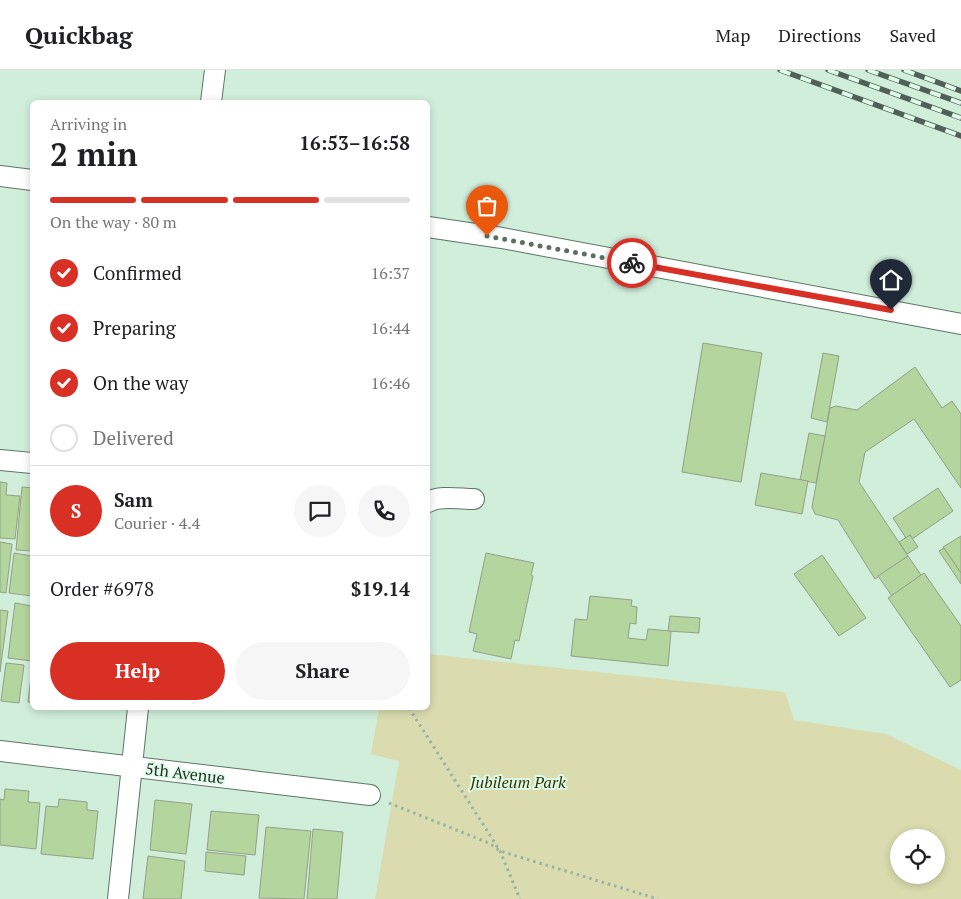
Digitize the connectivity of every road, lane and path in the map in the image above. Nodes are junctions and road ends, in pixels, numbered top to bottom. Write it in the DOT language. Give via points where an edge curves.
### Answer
graph roads {
  1 [pos="215,70"];
  2 [pos="211,100"];
  3 [pos="0,176"];
  4 [pos="30,180"];
  5 [pos="430,227"];
  6 [pos="961,324"];
  7 [pos="0,460"];
  8 [pos="30,463"];
  9 [pos="474,499"];
  10 [pos="430,501"];
  11 [pos="138,710"];
  12 [pos="410,710"];
  13 [pos="0,751"];
  14 [pos="132,767"];
  15 [pos="370,795"];
  16 [pos="500,851"];
  17 [pos="118,899"];
  18 [pos="520,899"];
  19 [pos="658,899"];
  1 -- 2 [label="street"];
  3 -- 4 [label="street"];
  5 -- 6 [label="street"];
  7 -- 8 [label="street"];
  9 -- 10 [label="street"];
  11 -- 14 [label="street"];
  12 -- 16 [label="path"];
  13 -- 14 [label="street, 5th Avenue"];
  14 -- 15 [label="street, 5th Avenue"];
  14 -- 17 [label="street"];
  15 -- 16 [label="path" via="489,843"];
  16 -- 18 [label="path"];
  16 -- 19 [label="path"];
}
